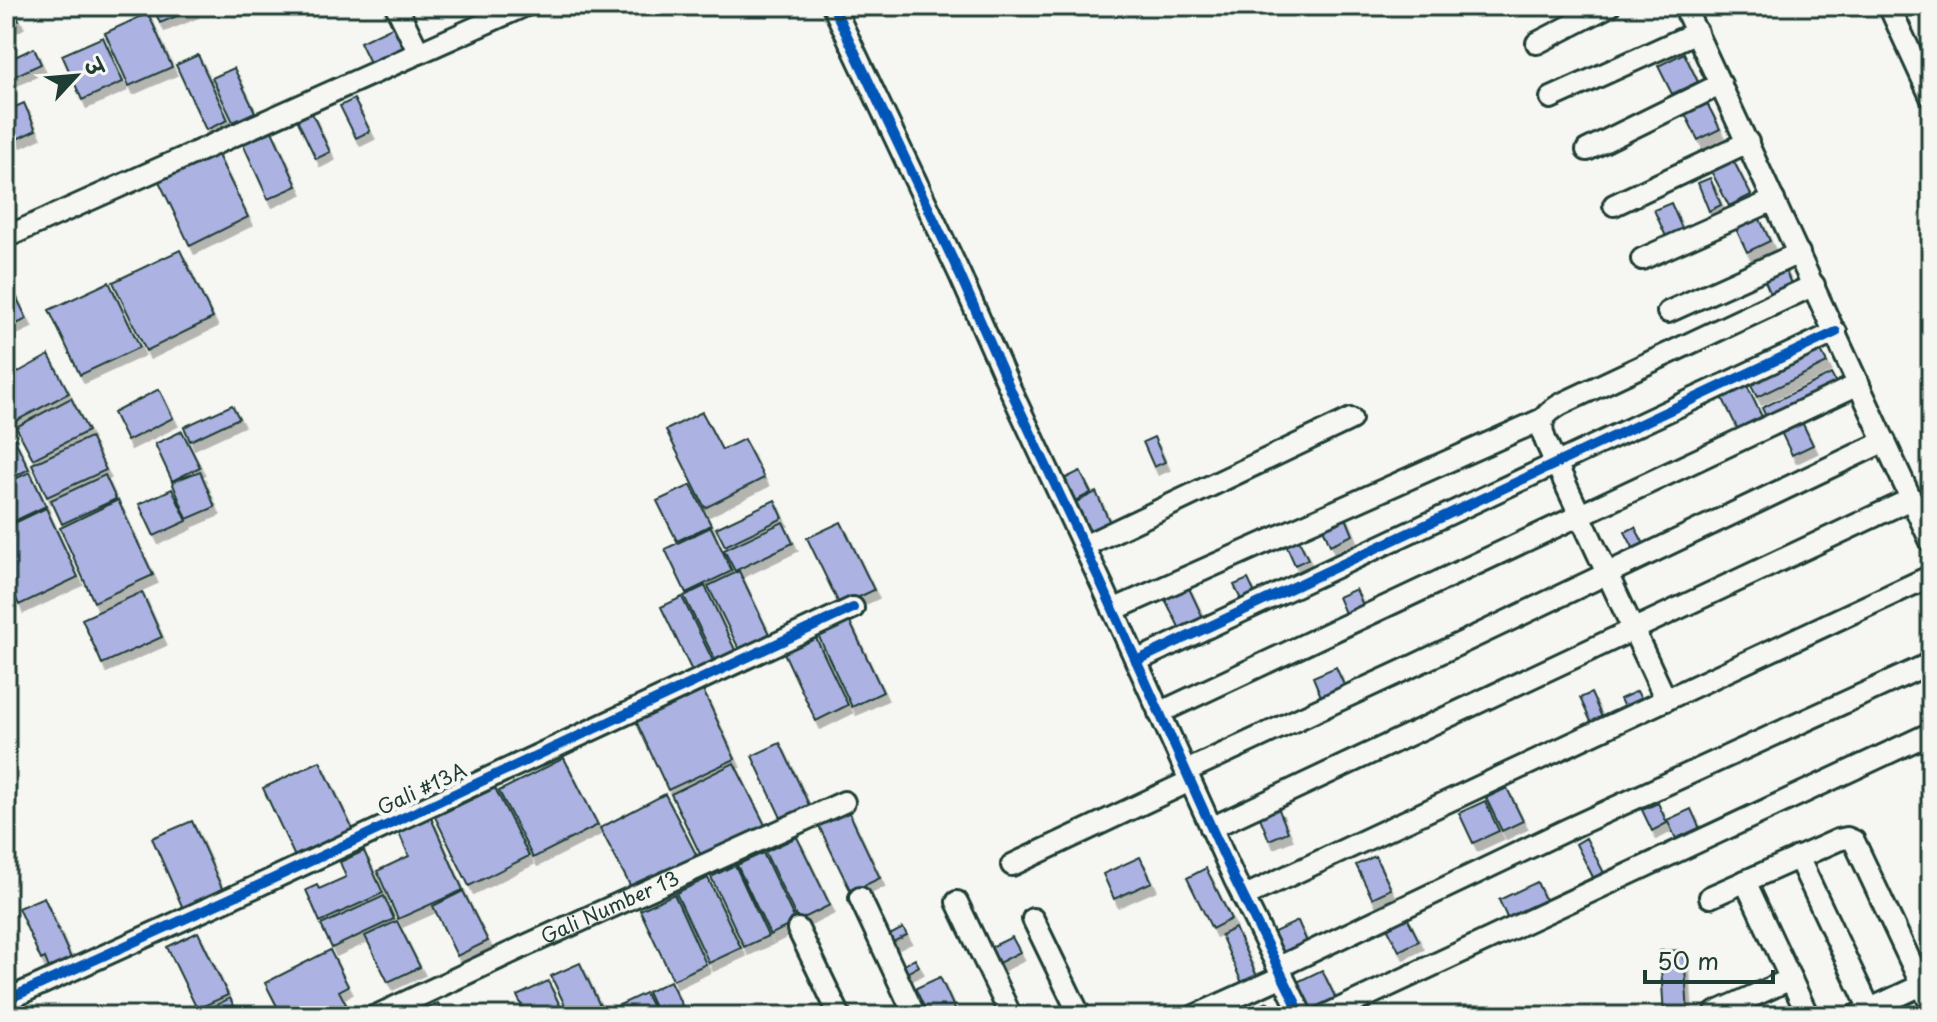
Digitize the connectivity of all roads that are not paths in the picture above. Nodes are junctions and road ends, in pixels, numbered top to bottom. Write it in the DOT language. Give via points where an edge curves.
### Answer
graph roads {
  1 [pos="396,6"];
  2 [pos="524,6"];
  3 [pos="833,6"];
  4 [pos="1609,6"];
  5 [pos="1684,6"];
  6 [pos="1889,6"];
  7 [pos="1697,32"];
  8 [pos="1537,43"];
  9 [pos="419,53"];
  10 [pos="1721,84"];
  11 [pos="1931,97"];
  12 [pos="1551,98"];
  13 [pos="1748,142"];
  14 [pos="1587,150"];
  15 [pos="1774,200"];
  16 [pos="1614,205"];
  17 [pos="6,237"];
  18 [pos="1799,253"];
  19 [pos="1642,259"];
  20 [pos="1814,285"];
  21 [pos="1668,312"];
  22 [pos="1836,332"];
  23 [pos="1859,384"];
  24 [pos="1351,419"];
  25 [pos="1543,419"];
  26 [pos="1885,441"];
  27 [pos="1556,464"];
  28 [pos="1911,499"];
  29 [pos="1579,515"];
  30 [pos="1931,542"];
  31 [pos="1084,546"];
  32 [pos="1606,573"];
  33 [pos="1931,576"];
  34 [pos="853,608"];
  35 [pos="1113,610"];
  36 [pos="1633,629"];
  37 [pos="1136,661"];
  38 [pos="1931,663"];
  39 [pos="1666,700"];
  40 [pos="1159,713"];
  41 [pos="1931,733"];
  42 [pos="1188,776"];
  43 [pos="844,802"];
  44 [pos="1211,828"];
  45 [pos="1798,857"];
  46 [pos="1012,865"];
  47 [pos="1745,881"];
  48 [pos="1243,897"];
  49 [pos="1710,897"];
  50 [pos="860,898"];
  51 [pos="957,902"];
  52 [pos="1033,919"];
  53 [pos="798,929"];
  54 [pos="1281,972"];
  55 [pos="1791,979"];
  56 [pos="1922,985"];
  57 [pos="6,1000"];
  58 [pos="1931,1005"];
  59 [pos="1715,1013"];
  60 [pos="1866,1014"];
  61 [pos="376,1016"];
  62 [pos="840,1016"];
  63 [pos="915,1016"];
  64 [pos="1011,1016"];
  65 [pos="1080,1016"];
  66 [pos="1194,1016"];
  67 [pos="1302,1016"];
  68 [pos="1324,1016"];
  69 [pos="1808,1016"];
  1 -- 9 [label="street"];
  2 -- 9 [label="street"];
  3 -- 31 [label="street"];
  4 -- 8 [label="street"];
  5 -- 7 [label="street"];
  6 -- 11 [label="street"];
  7 -- 10 [label="street"];
  7 -- 12 [label="street"];
  9 -- 17 [label="street"];
  10 -- 13 [label="street"];
  10 -- 14 [label="street"];
  13 -- 15 [label="street"];
  13 -- 16 [label="street"];
  15 -- 18 [label="street"];
  15 -- 19 [label="street"];
  18 -- 20 [label="street"];
  18 -- 21 [label="street"];
  20 -- 22 [label="street"];
  20 -- 25 [label="street" via="1561,404"];
  22 -- 23 [label="street"];
  22 -- 27 [label="street"];
  23 -- 26 [label="street"];
  23 -- 29 [label="street"];
  24 -- 31 [label="street"];
  25 -- 27 [label="street" via="1541,429"];
  25 -- 35 [label="street"];
  26 -- 28 [label="street"];
  26 -- 32 [label="street"];
  27 -- 29 [label="street"];
  27 -- 37 [label="street"];
  28 -- 30 [label="street"];
  28 -- 36 [label="street"];
  29 -- 32 [label="street"];
  29 -- 40 [label="street"];
  31 -- 35 [label="street"];
  32 -- 36 [label="street"];
  32 -- 42 [label="street"];
  33 -- 39 [label="street"];
  34 -- 57 [label="street, Gali #13A"];
  35 -- 37 [label="street"];
  36 -- 39 [label="street"];
  36 -- 44 [label="street"];
  37 -- 40 [label="street"];
  38 -- 54 [label="street" via="1566,830"];
  39 -- 48 [label="street"];
  40 -- 42 [label="street"];
  41 -- 68 [label="street"];
  42 -- 44 [label="street"];
  42 -- 46 [label="street"];
  43 -- 61 [label="street, Gali Number 13"];
  44 -- 48 [label="street"];
  45 -- 47 [label="street"];
  45 -- 56 [label="street" via="1838,840 1854,841"];
  45 -- 60 [label="street"];
  47 -- 49 [label="street"];
  47 -- 55 [label="street"];
  48 -- 54 [label="street"];
  50 -- 63 [label="street"];
  51 -- 64 [label="street"];
  52 -- 65 [label="street"];
  53 -- 62 [label="street"];
  54 -- 66 [label="street"];
  54 -- 67 [label="street"];
  55 -- 59 [label="street"];
  55 -- 69 [label="street"];
  56 -- 58 [label="street"];
  56 -- 60 [label="street"];
}
